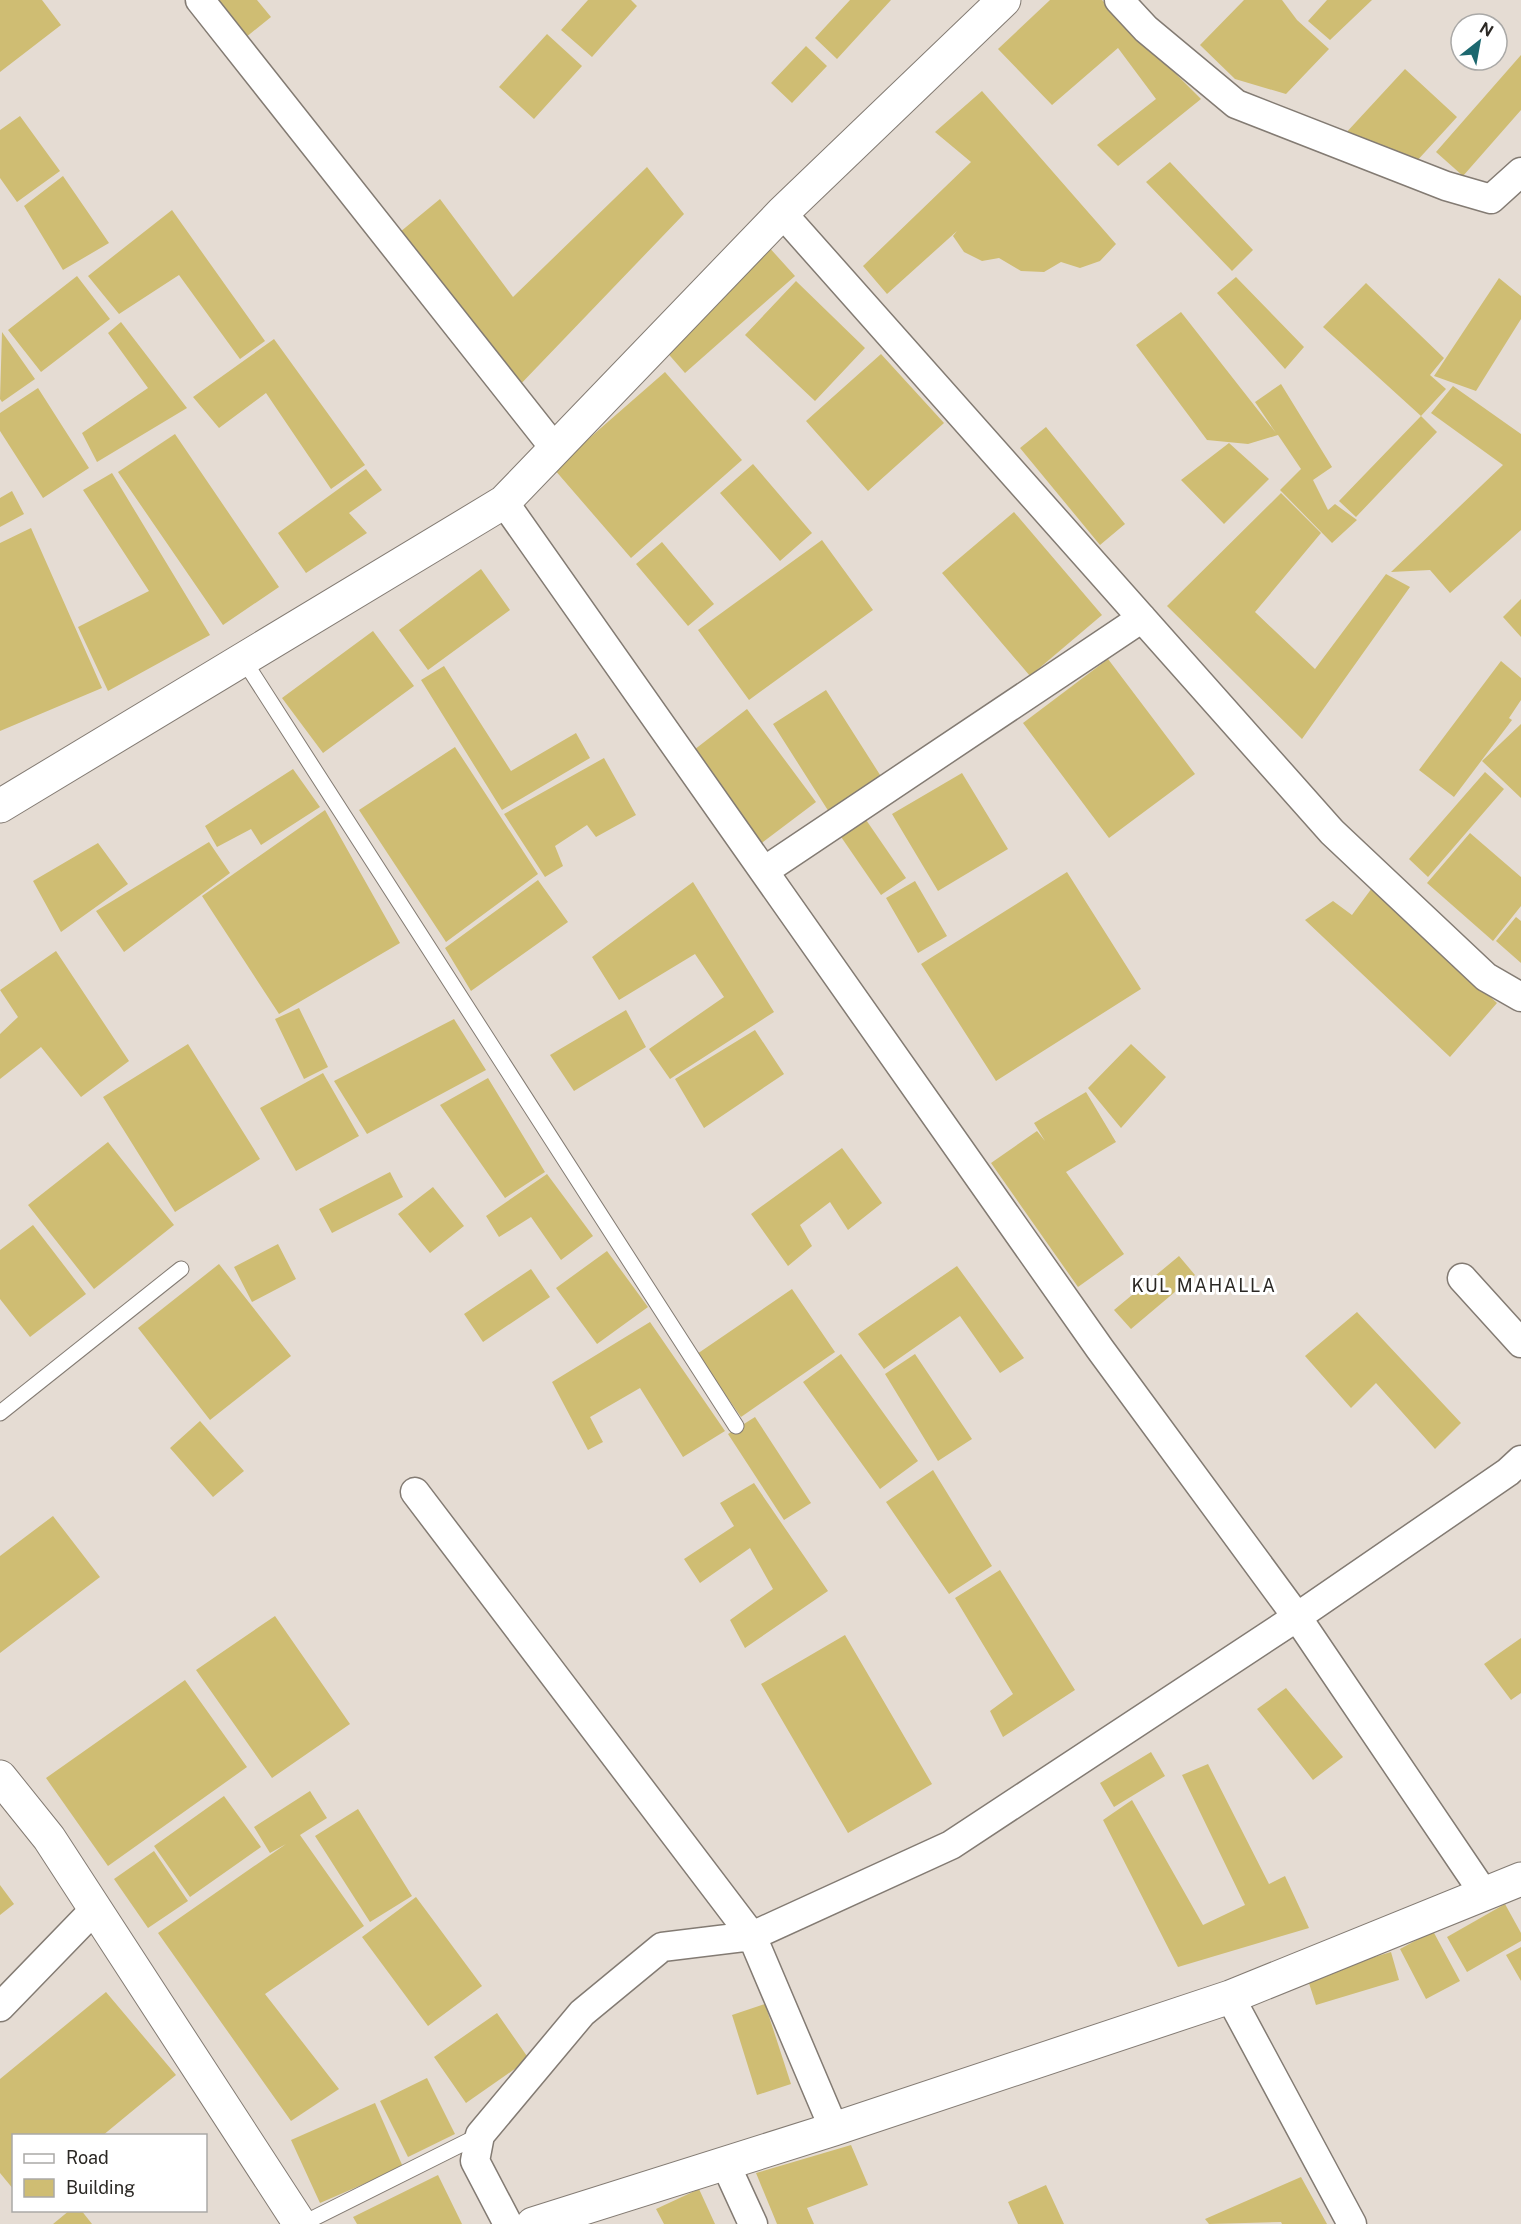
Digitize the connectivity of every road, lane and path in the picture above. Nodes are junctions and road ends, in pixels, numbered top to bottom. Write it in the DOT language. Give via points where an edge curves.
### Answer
graph roads {
  1 [pos="200,0"];
  2 [pos="1004,0"];
  3 [pos="1119,0"];
  4 [pos="1521,172"];
  5 [pos="783,213"];
  6 [pos="556,450"];
  7 [pos="504,502"];
  8 [pos="1142,618"];
  9 [pos="243,659"];
  10 [pos="0,806"];
  11 [pos="764,871"];
  12 [pos="1521,997"];
  13 [pos="181,1269"];
  14 [pos="1462,1278"];
  15 [pos="1521,1343"];
  16 [pos="0,1413"];
  17 [pos="736,1426"];
  18 [pos="1521,1460"];
  19 [pos="416,1492"];
  20 [pos="1297,1617"];
  21 [pos="0,1777"];
  22 [pos="1521,1879"];
  23 [pos="1485,1895"];
  24 [pos="94,1910"];
  25 [pos="752,1936"];
  26 [pos="1230,1997"];
  27 [pos="0,2007"];
  28 [pos="834,2129"];
  29 [pos="480,2135"];
  30 [pos="725,2163"];
  31 [pos="301,2224"];
  32 [pos="508,2224"];
  33 [pos="533,2224"];
  34 [pos="753,2224"];
  35 [pos="1352,2224"];
  1 -- 6 [label="street"];
  2 -- 5 [label="street"];
  3 -- 4 [label="street" via="1146,29 1236,104 1446,186 1491,199"];
  5 -- 6 [label="street"];
  5 -- 8 [label="street"];
  6 -- 7 [label="street"];
  7 -- 9 [label="street"];
  7 -- 11 [label="street"];
  8 -- 11 [label="street"];
  8 -- 12 [label="street" via="1332,832 1486,977"];
  9 -- 10 [label="street"];
  9 -- 17 [label="lane"];
  11 -- 20 [label="street" via="1100,1348"];
  13 -- 16 [label="lane"];
  14 -- 15 [label="street"];
  18 -- 20 [label="street"];
  19 -- 25 [label="street"];
  20 -- 23 [label="street"];
  20 -- 25 [label="street" via="951,1845"];
  21 -- 24 [label="street" via="49,1838"];
  22 -- 23 [label="street"];
  23 -- 26 [label="street"];
  24 -- 27 [label="street"];
  24 -- 31 [label="street"];
  25 -- 28 [label="street"];
  25 -- 29 [label="street" via="662,1947 582,2013"];
  26 -- 28 [label="street"];
  26 -- 35 [label="street"];
  28 -- 30 [label="street"];
  29 -- 31 [label="lane"];
  29 -- 32 [label="street" via="475,2161"];
  30 -- 33 [label="street"];
  30 -- 34 [label="street"];
}
